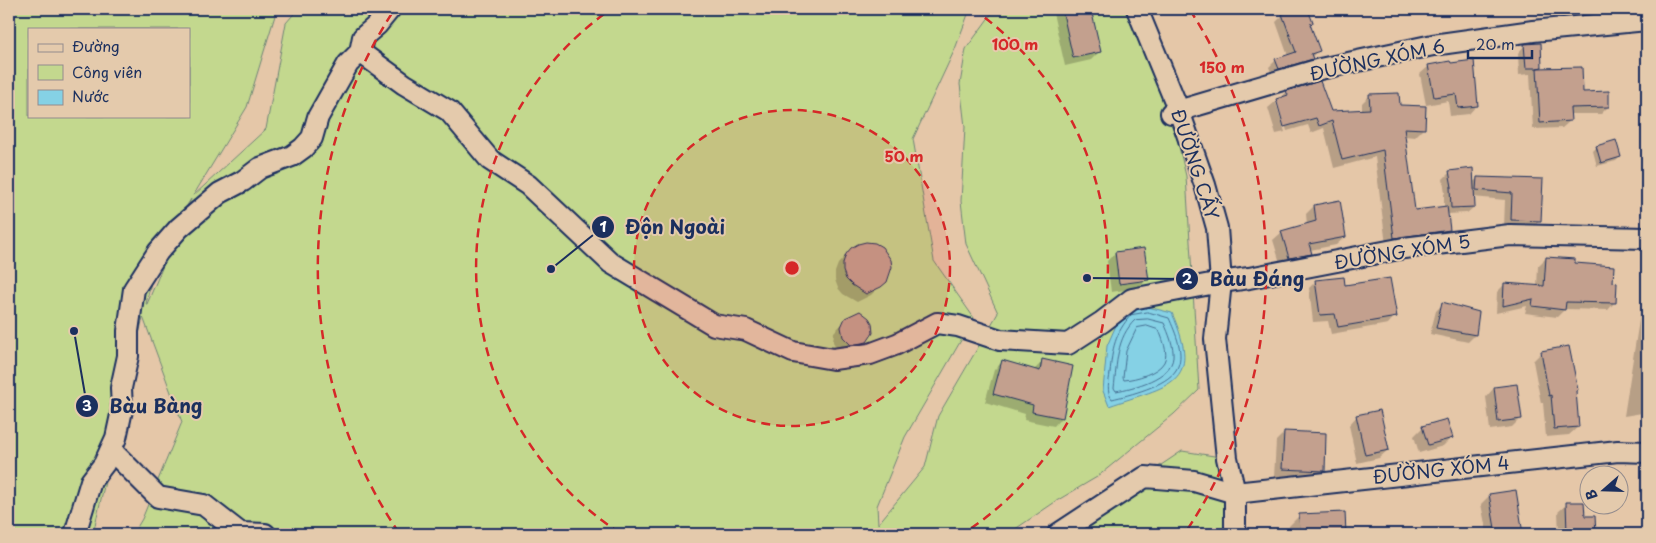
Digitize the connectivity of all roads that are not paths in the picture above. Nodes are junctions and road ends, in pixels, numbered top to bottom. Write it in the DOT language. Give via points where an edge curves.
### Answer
graph roads {
  1 [pos="390,9"];
  2 [pos="1137,9"];
  3 [pos="1647,20"];
  4 [pos="360,52"];
  5 [pos="1175,112"];
  6 [pos="1647,238"];
  7 [pos="1221,282"];
  8 [pos="111,450"];
  9 [pos="1647,452"];
  10 [pos="1235,493"];
  11 [pos="75,534"];
  12 [pos="265,534"];
  13 [pos="1058,534"];
  14 [pos="1235,534"];
  1 -- 4 [label="street" via="363,36"];
  2 -- 5 [label="street, ĐƯỜNG CẤY"];
  3 -- 5 [label="street, ĐƯỜNG XÓM 6" via="1433,45 1320,69"];
  4 -- 7 [label="street, ĐƯỜNG XÓM 5" via="449,111 490,160 528,185 611,263 714,324 746,330 793,352 833,359 870,354 937,323 958,326 1000,340 1068,344 1132,299"];
  4 -- 8 [label="street" via="348,64 318,117 312,138 303,148 292,156 260,168 220,193 179,228 158,252 134,289 128,356 121,388 122,410"];
  5 -- 7 [label="street, ĐƯỜNG CẤY" via="1206,185 1217,228"];
  6 -- 7 [label="street, ĐƯỜNG XÓM 5" via="1510,235 1404,248"];
  7 -- 10 [label="street, ĐƯỜNG CẤY" via="1215,339 1227,458"];
  8 -- 11 [label="street" via="91,481"];
  8 -- 12 [label="street" via="158,497 204,505 240,533"];
  9 -- 10 [label="street, ĐƯỜNG XÓM 4" via="1618,451"];
  10 -- 13 [label="street" via="1194,481 1144,477"];
  10 -- 14 [label="street, ĐƯỜNG CẤY"];
}
